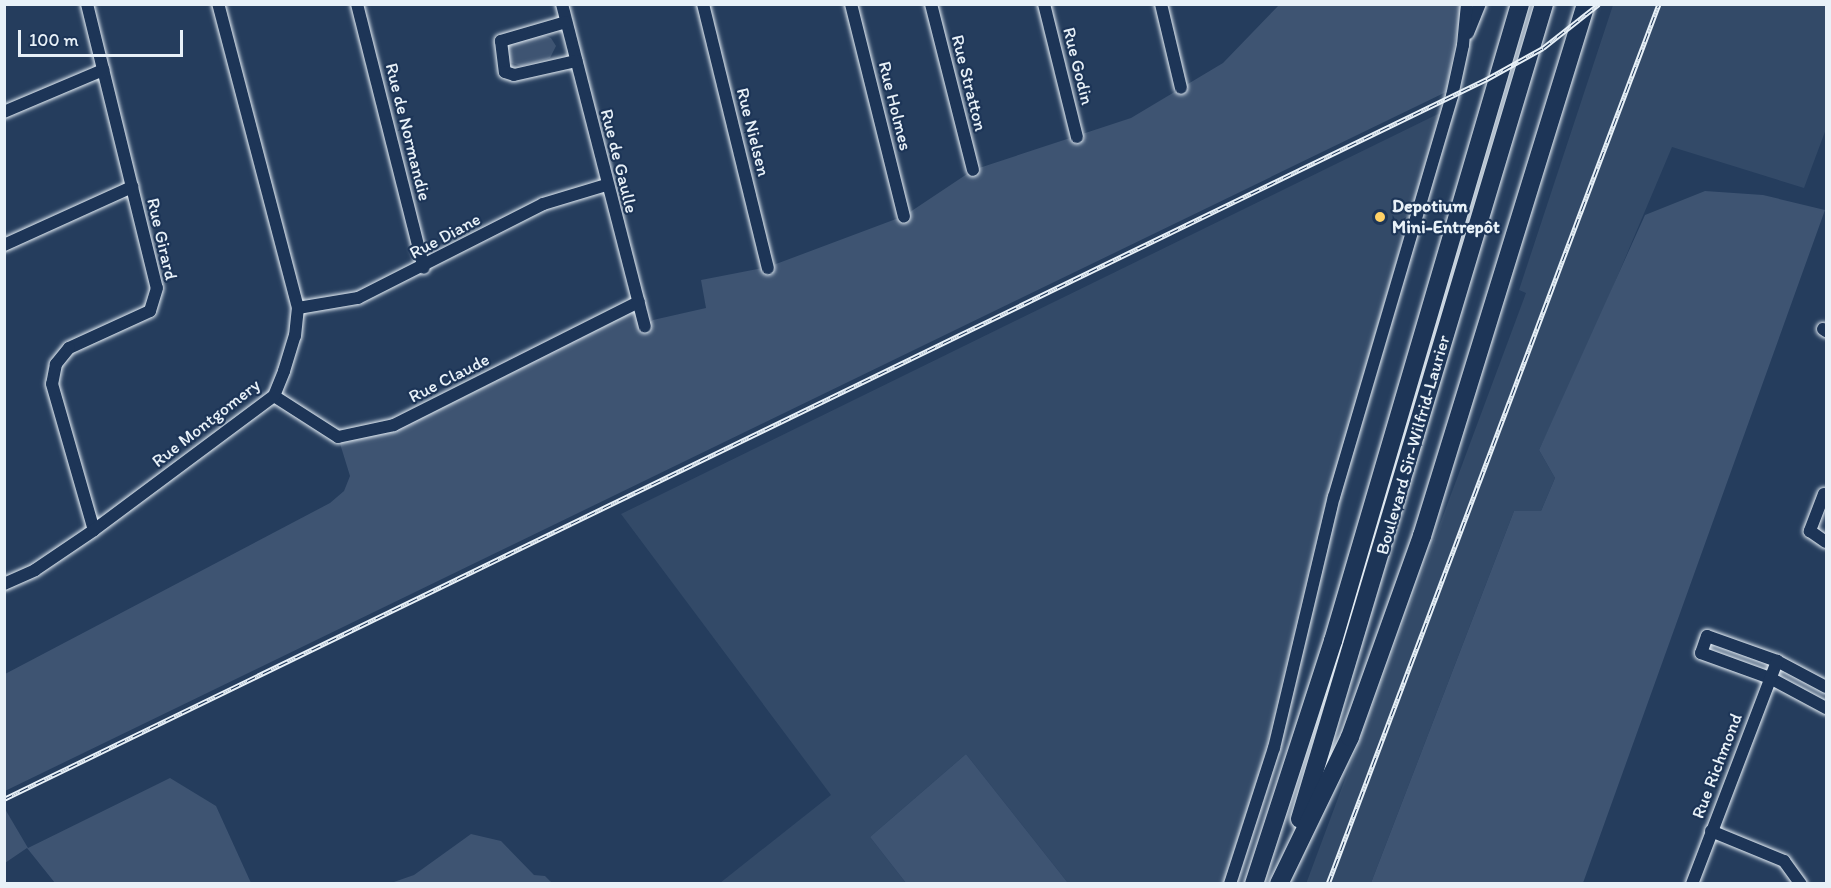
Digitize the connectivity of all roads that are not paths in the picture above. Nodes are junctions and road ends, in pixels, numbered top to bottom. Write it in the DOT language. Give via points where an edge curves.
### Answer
graph roads {
  1 [pos="87,4"];
  2 [pos="218,4"];
  3 [pos="357,4"];
  4 [pos="562,4"];
  5 [pos="703,4"];
  6 [pos="851,4"];
  7 [pos="931,4"];
  8 [pos="1044,4"];
  9 [pos="1161,4"];
  10 [pos="1467,4"];
  11 [pos="1480,4"];
  12 [pos="1520,4"];
  13 [pos="1545,4"];
  14 [pos="1586,4"];
  15 [pos="566,22"];
  16 [pos="1463,45"];
  17 [pos="576,61"];
  18 [pos="103,70"];
  19 [pos="1182,88"];
  20 [pos="4,112"];
  21 [pos="1077,137"];
  22 [pos="973,170"];
  23 [pos="606,185"];
  24 [pos="132,188"];
  25 [pos="904,216"];
  26 [pos="4,245"];
  27 [pos="768,267"];
  28 [pos="424,268"];
  29 [pos="639,302"];
  30 [pos="298,308"];
  31 [pos="645,327"];
  32 [pos="274,396"];
  33 [pos="1826,493"];
  34 [pos="94,530"];
  35 [pos="1827,542"];
  36 [pos="4,584"];
  37 [pos="1777,661"];
  38 [pos="1770,678"];
  39 [pos="1827,687"];
  40 [pos="1827,708"];
  41 [pos="1711,831"];
  42 [pos="1230,884"];
  43 [pos="1254,884"];
  44 [pos="1279,884"];
  45 [pos="1692,884"];
  46 [pos="1801,884"];
  1 -- 18 [label="street, Rue Girard"];
  2 -- 30 [label="street, Rue Montgomery"];
  3 -- 28 [label="street, Rue de Normandie"];
  4 -- 15 [label="street, Rue de Gaulle"];
  5 -- 27 [label="street, Rue Nielsen"];
  6 -- 25 [label="street, Rue Holmes"];
  7 -- 22 [label="street, Rue Stratton"];
  8 -- 21 [label="street, Rue Godin"];
  9 -- 19 [label="street"];
  10 -- 16 [label="street"];
  11 -- 16 [label="street"];
  12 -- 43 [label="highway, Boulevard Sir-Wilfrid-Laurier" via="1329,651"];
  13 -- 44 [label="highway, Boulevard Sir-Wilfrid-Laurier" via="1496,158 1349,666"];
  14 -- 44 [label="highway" via="1418,547 1350,737"];
  15 -- 17 [label="street, Rue de Gaulle"];
  15 -- 17 [label="street" via="501,41 505,72 514,75"];
  16 -- 42 [label="street" via="1330,514 1274,748"];
  17 -- 23 [label="street, Rue de Gaulle"];
  18 -- 20 [label="street"];
  18 -- 24 [label="street, Rue Girard"];
  23 -- 28 [label="street, Rue Diane" via="543,204"];
  23 -- 29 [label="street, Rue de Gaulle"];
  24 -- 26 [label="street"];
  24 -- 34 [label="street, Rue Girard" via="156,288 150,311 69,348 56,364 52,384"];
  28 -- 30 [label="street, Rue Diane" via="358,298"];
  29 -- 31 [label="street, Rue de Gaulle"];
  29 -- 32 [label="street, Rue Claude" via="394,426 338,437"];
  30 -- 32 [label="street, Rue Montgomery" via="295,336"];
  32 -- 34 [label="street, Rue Montgomery"];
  33 -- 35 [label="street" via="1810,531"];
  34 -- 36 [label="street, Rue Montgomery" via="35,570"];
  37 -- 38 [label="street, Rue Richmond"];
  37 -- 38 [label="street" via="1707,636 1701,653"];
  37 -- 39 [label="street"];
  38 -- 40 [label="street"];
  38 -- 41 [label="street, Rue Richmond"];
  41 -- 45 [label="street, Rue Richmond"];
  41 -- 46 [label="street" via="1784,861"];
}
